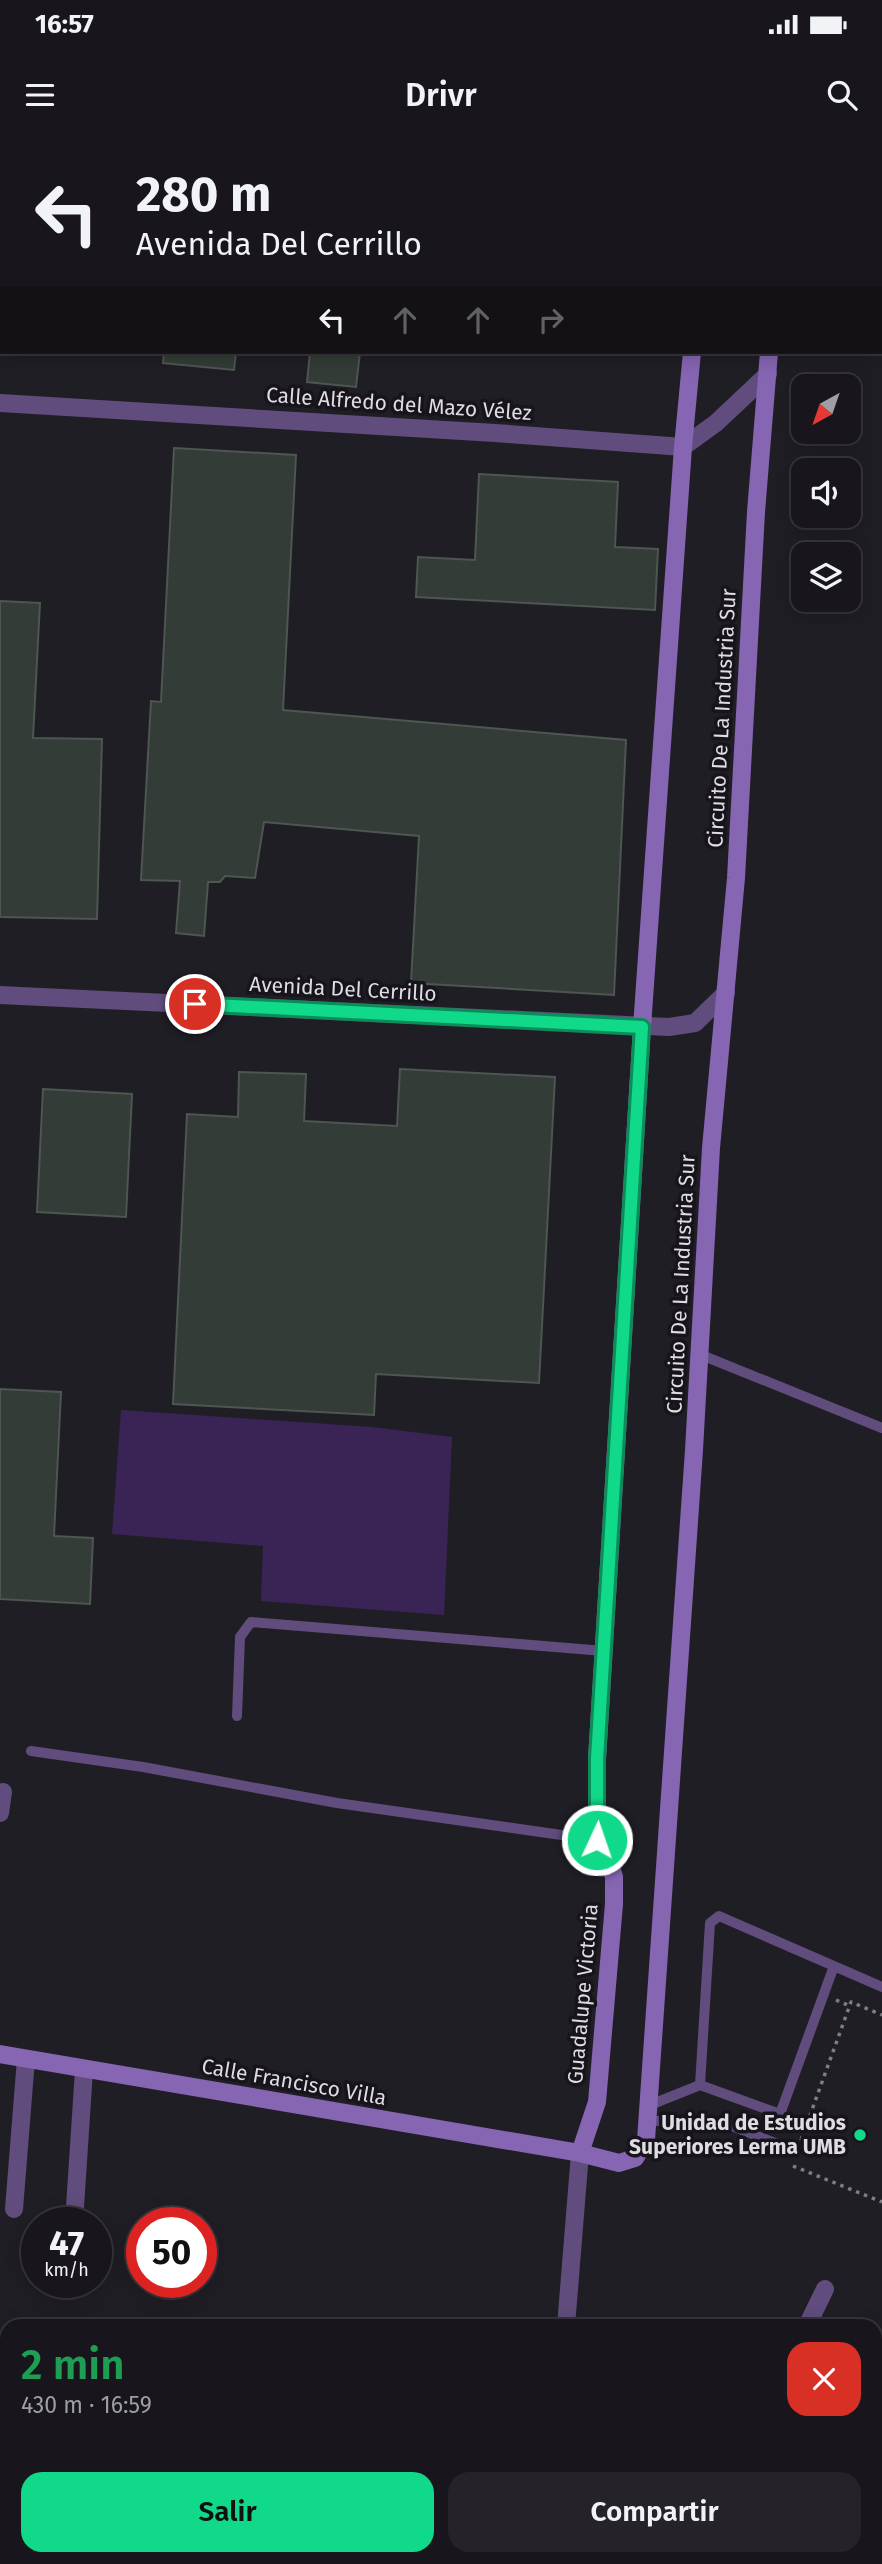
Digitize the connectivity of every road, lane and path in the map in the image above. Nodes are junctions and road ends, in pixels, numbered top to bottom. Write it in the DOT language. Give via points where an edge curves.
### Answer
graph roads {
  1 [pos="692,354"];
  2 [pos="769,354"];
  3 [pos="768,374"];
  4 [pos="0,402"];
  5 [pos="683,447"];
  6 [pos="726,993"];
  7 [pos="0,995"];
  8 [pos="642,1027"];
  9 [pos="699,1354"];
  10 [pos="882,1428"];
  11 [pos="604,1651"];
  12 [pos="237,1716"];
  13 [pos="31,1751"];
  14 [pos="3,1792"];
  15 [pos="0,1813"];
  16 [pos="597,1840"];
  17 [pos="834,1966"];
  18 [pos="882,1987"];
  19 [pos="829,1997"];
  20 [pos="850,2006"];
  21 [pos="882,2015"];
  22 [pos="0,2054"];
  23 [pos="26,2059"];
  24 [pos="84,2070"];
  25 [pos="700,2085"];
  26 [pos="650,2113"];
  27 [pos="800,2141"];
  28 [pos="793,2150"];
  29 [pos="580,2153"];
  30 [pos="791,2165"];
  31 [pos="882,2203"];
  32 [pos="75,2207"];
  33 [pos="14,2209"];
  34 [pos="825,2289"];
  35 [pos="567,2319"];
  36 [pos="810,2319"];
  1 -- 5 [label="main road"];
  2 -- 3 [label="main road, Circuito De La Industria Sur"];
  3 -- 5 [label="street"];
  3 -- 6 [label="main road, Circuito De La Industria Sur"];
  4 -- 5 [label="street, Calle Alfredo del Mazo Vélez"];
  5 -- 8 [label="main road"];
  6 -- 8 [label="street, Avenida Del Cerrillo" via="695,1023"];
  6 -- 9 [label="main road, Circuito De La Industria Sur"];
  7 -- 8 [label="street, Avenida Del Cerrillo"];
  8 -- 11 [label="main road"];
  9 -- 10 [label="lane"];
  9 -- 26 [label="main road, Circuito De La Industria Sur"];
  11 -- 12 [label="lane" via="251,1622 240,1637"];
  11 -- 16 [label="main road"];
  13 -- 16 [label="lane" via="337,1803"];
  14 -- 15 [label="street"];
  16 -- 29 [label="main road, Guadalupe Victoria" via="614,1877 614,1904 597,2102"];
  17 -- 18 [label="lane"];
  17 -- 25 [label="lane" via="781,2113"];
  17 -- 25 [label="lane" via="719,1916 714,1919 710,1923"];
  19 -- 20 [label="path"];
  20 -- 21 [label="path" via="852,2002"];
  20 -- 27 [label="path"];
  22 -- 23 [label="main road, Calle Francisco Villa"];
  23 -- 24 [label="main road, Calle Francisco Villa"];
  23 -- 33 [label="street"];
  24 -- 29 [label="main road, Calle Francisco Villa"];
  24 -- 32 [label="street"];
  25 -- 26 [label="lane"];
  26 -- 28 [label="lane" via="732,2126"];
  26 -- 29 [label="main road, Circuito De La Industria Sur" via="646,2140 635,2158 619,2162"];
  29 -- 35 [label="street"];
  30 -- 31 [label="path"];
  34 -- 36 [label="street"];
}
